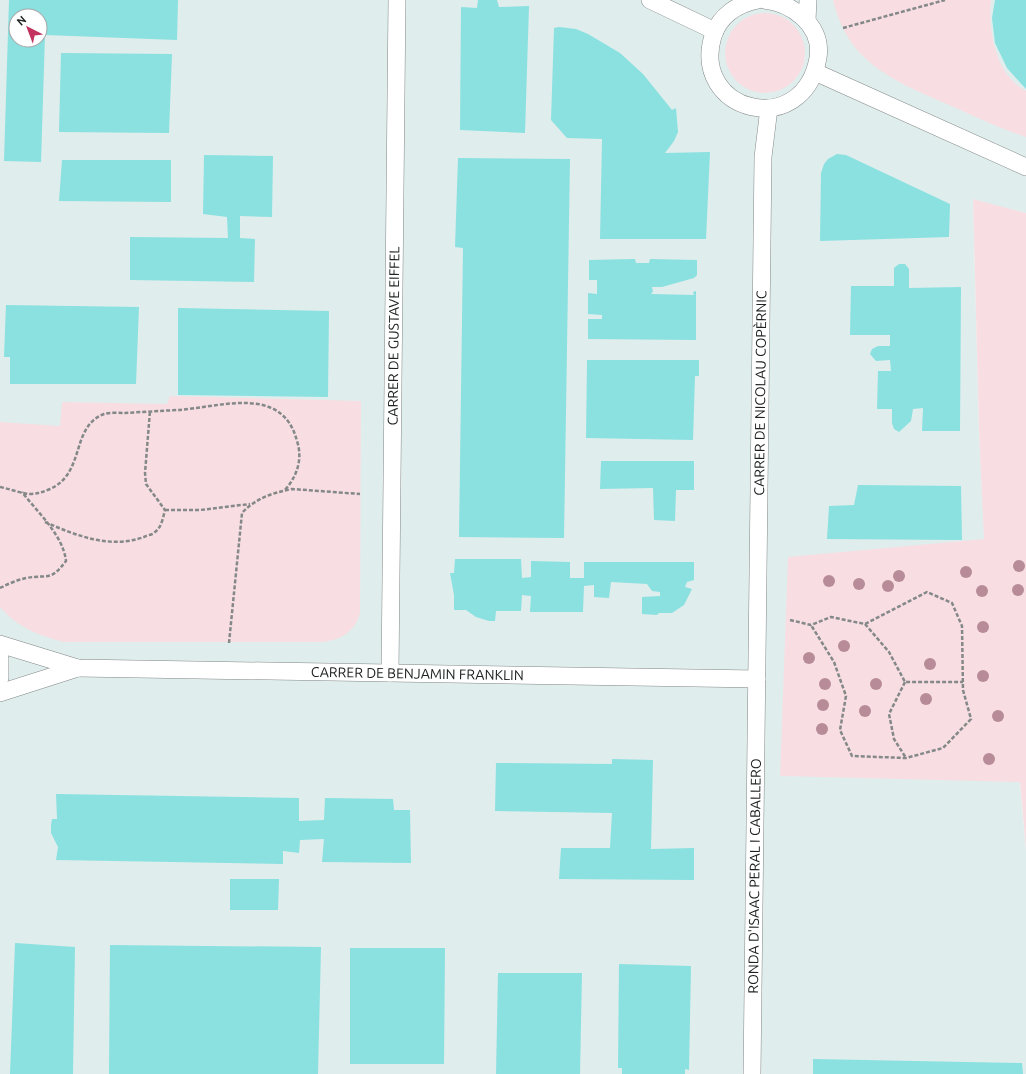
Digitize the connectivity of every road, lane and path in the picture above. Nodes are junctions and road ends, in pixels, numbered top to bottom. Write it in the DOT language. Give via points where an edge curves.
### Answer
graph roads {
  1 [pos="397,0"];
  2 [pos="650,0"];
  3 [pos="758,0"];
  4 [pos="764,0"];
  5 [pos="808,0"];
  6 [pos="945,0"];
  7 [pos="807,20"];
  8 [pos="843,28"];
  9 [pos="715,31"];
  10 [pos="815,72"];
  11 [pos="769,108"];
  12 [pos="1026,167"];
  13 [pos="150,411"];
  14 [pos="0,487"];
  15 [pos="284,491"];
  16 [pos="22,492"];
  17 [pos="360,494"];
  18 [pos="250,504"];
  19 [pos="165,510"];
  20 [pos="45,522"];
  21 [pos="0,588"];
  22 [pos="790,620"];
  23 [pos="865,624"];
  24 [pos="811,625"];
  25 [pos="229,643"];
  26 [pos="0,644"];
  27 [pos="0,658"];
  28 [pos="78,668"];
  29 [pos="390,673"];
  30 [pos="0,678"];
  31 [pos="757,679"];
  32 [pos="906,682"];
  33 [pos="963,682"];
  34 [pos="0,693"];
  35 [pos="906,758"];
  36 [pos="752,1074"];
  1 -- 29 [label="street, CARRER DE GUSTAVE EIFFEL"];
  2 -- 9 [label="street"];
  3 -- 9 [label="street" via="746,2 733,9 722,19"];
  4 -- 7 [label="street" via="778,1 794,8"];
  5 -- 7 [label="street"];
  6 -- 8 [label="path"];
  7 -- 10 [label="street" via="815,36 818,54"];
  9 -- 11 [label="street" via="710,47 710,63 715,79 725,92 738,102 753,108"];
  10 -- 11 [label="street" via="808,86 798,97"];
  10 -- 12 [label="street"];
  11 -- 31 [label="street, CARRER DE NICOLAU COPÈRNIC" via="763,157"];
  13 -- 15 [label="path" via="241,403 266,406 281,414 291,427 299,452 299,466 293,482"];
  13 -- 16 [label="path" via="105,414 93,420 84,433 66,478 57,486 41,493"];
  13 -- 19 [label="path" via="146,484"];
  14 -- 16 [label="path"];
  15 -- 17 [label="path"];
  15 -- 18 [label="path" via="271,493"];
  16 -- 20 [label="path"];
  18 -- 19 [label="path" via="200,510"];
  18 -- 25 [label="path" via="242,513"];
  19 -- 20 [label="path" via="155,533 138,539 111,542 90,539"];
  20 -- 21 [label="path" via="58,538 65,552 66,561 58,572 48,577 16,580"];
  22 -- 24 [label="path"];
  23 -- 24 [label="path" via="831,617"];
  23 -- 32 [label="path" via="889,652"];
  23 -- 33 [label="path" via="927,592 952,603 962,626"];
  24 -- 35 [label="path" via="834,662 846,696 840,730 852,756"];
  26 -- 28 [label="street, CARRER DE BENJAMIN FRANKLIN"];
  27 -- 30 [label="street"];
  28 -- 29 [label="street, CARRER DE BENJAMIN FRANKLIN"];
  28 -- 34 [label="street, CARRER DE BENJAMIN FRANKLIN"];
  29 -- 31 [label="street, CARRER DE BENJAMIN FRANKLIN"];
  31 -- 36 [label="street, RONDA D'ISAAC PERAL I CABALLERO"];
  32 -- 33 [label="path"];
  32 -- 35 [label="path" via="888,714 894,739"];
  33 -- 35 [label="path" via="971,719 943,748"];
}
